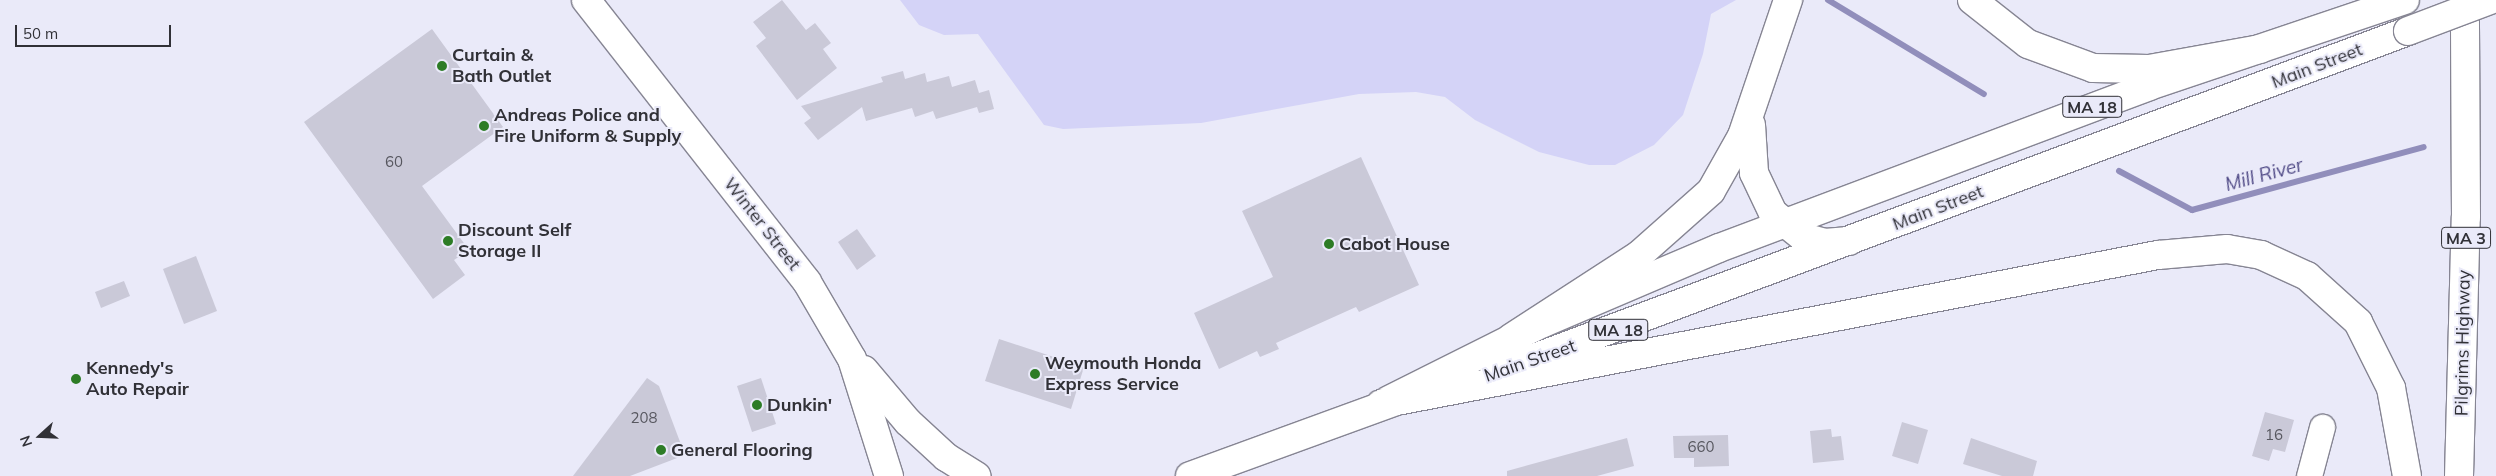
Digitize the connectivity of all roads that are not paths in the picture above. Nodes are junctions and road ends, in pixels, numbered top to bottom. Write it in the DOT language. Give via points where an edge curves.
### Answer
graph roads {
  1 [pos="586,0"];
  2 [pos="1788,0"];
  3 [pos="1972,0"];
  4 [pos="2405,0"];
  5 [pos="2451,0"];
  6 [pos="2465,0"];
  7 [pos="2490,0"];
  8 [pos="2260,49"];
  9 [pos="1757,97"];
  10 [pos="2466,217"];
  11 [pos="1783,224"];
  12 [pos="1849,241"];
  13 [pos="1511,338"];
  14 [pos="852,359"];
  15 [pos="1382,404"];
  16 [pos="2322,426"];
  17 [pos="889,476"];
  18 [pos="976,476"];
  19 [pos="1190,476"];
  20 [pos="2309,476"];
  21 [pos="2407,476"];
  22 [pos="2459,476"];
  1 -- 14 [label="main road, Winter Street" via="806,282"];
  2 -- 9 [label="main road"];
  3 -- 8 [label="main road" via="2028,44 2093,68 2156,68"];
  4 -- 8 [label="main road, Main Street / MA 18"];
  5 -- 10 [label="main road"];
  6 -- 10 [label="main road, Pilgrims Highway / MA 3"];
  7 -- 12 [label="main road, Main Street / MA 18, bridge"];
  8 -- 11 [label="main road, Main Street / MA 18"];
  9 -- 11 [label="main road" via="1750,130 1751,160 1762,194"];
  9 -- 13 [label="main road" via="1728,166 1695,208 1631,261"];
  10 -- 22 [label="main road, Pilgrims Highway / MA 3"];
  11 -- 12 [label="main road" via="1814,241"];
  11 -- 13 [label="main road, Main Street / MA 18"];
  12 -- 15 [label="main road, Main Street / MA 18" via="1564,350"];
  13 -- 15 [label="main road, Main Street / MA 18"];
  14 -- 17 [label="main road, Winter Street" via="883,445"];
  14 -- 18 [label="main road" via="908,422 946,458"];
  15 -- 19 [label="main road, Main Street / MA 18"];
  15 -- 21 [label="main road" via="2158,255 2227,249 2261,255 2307,276 2358,322 2391,388"];
  16 -- 20 [label="street"];
}
